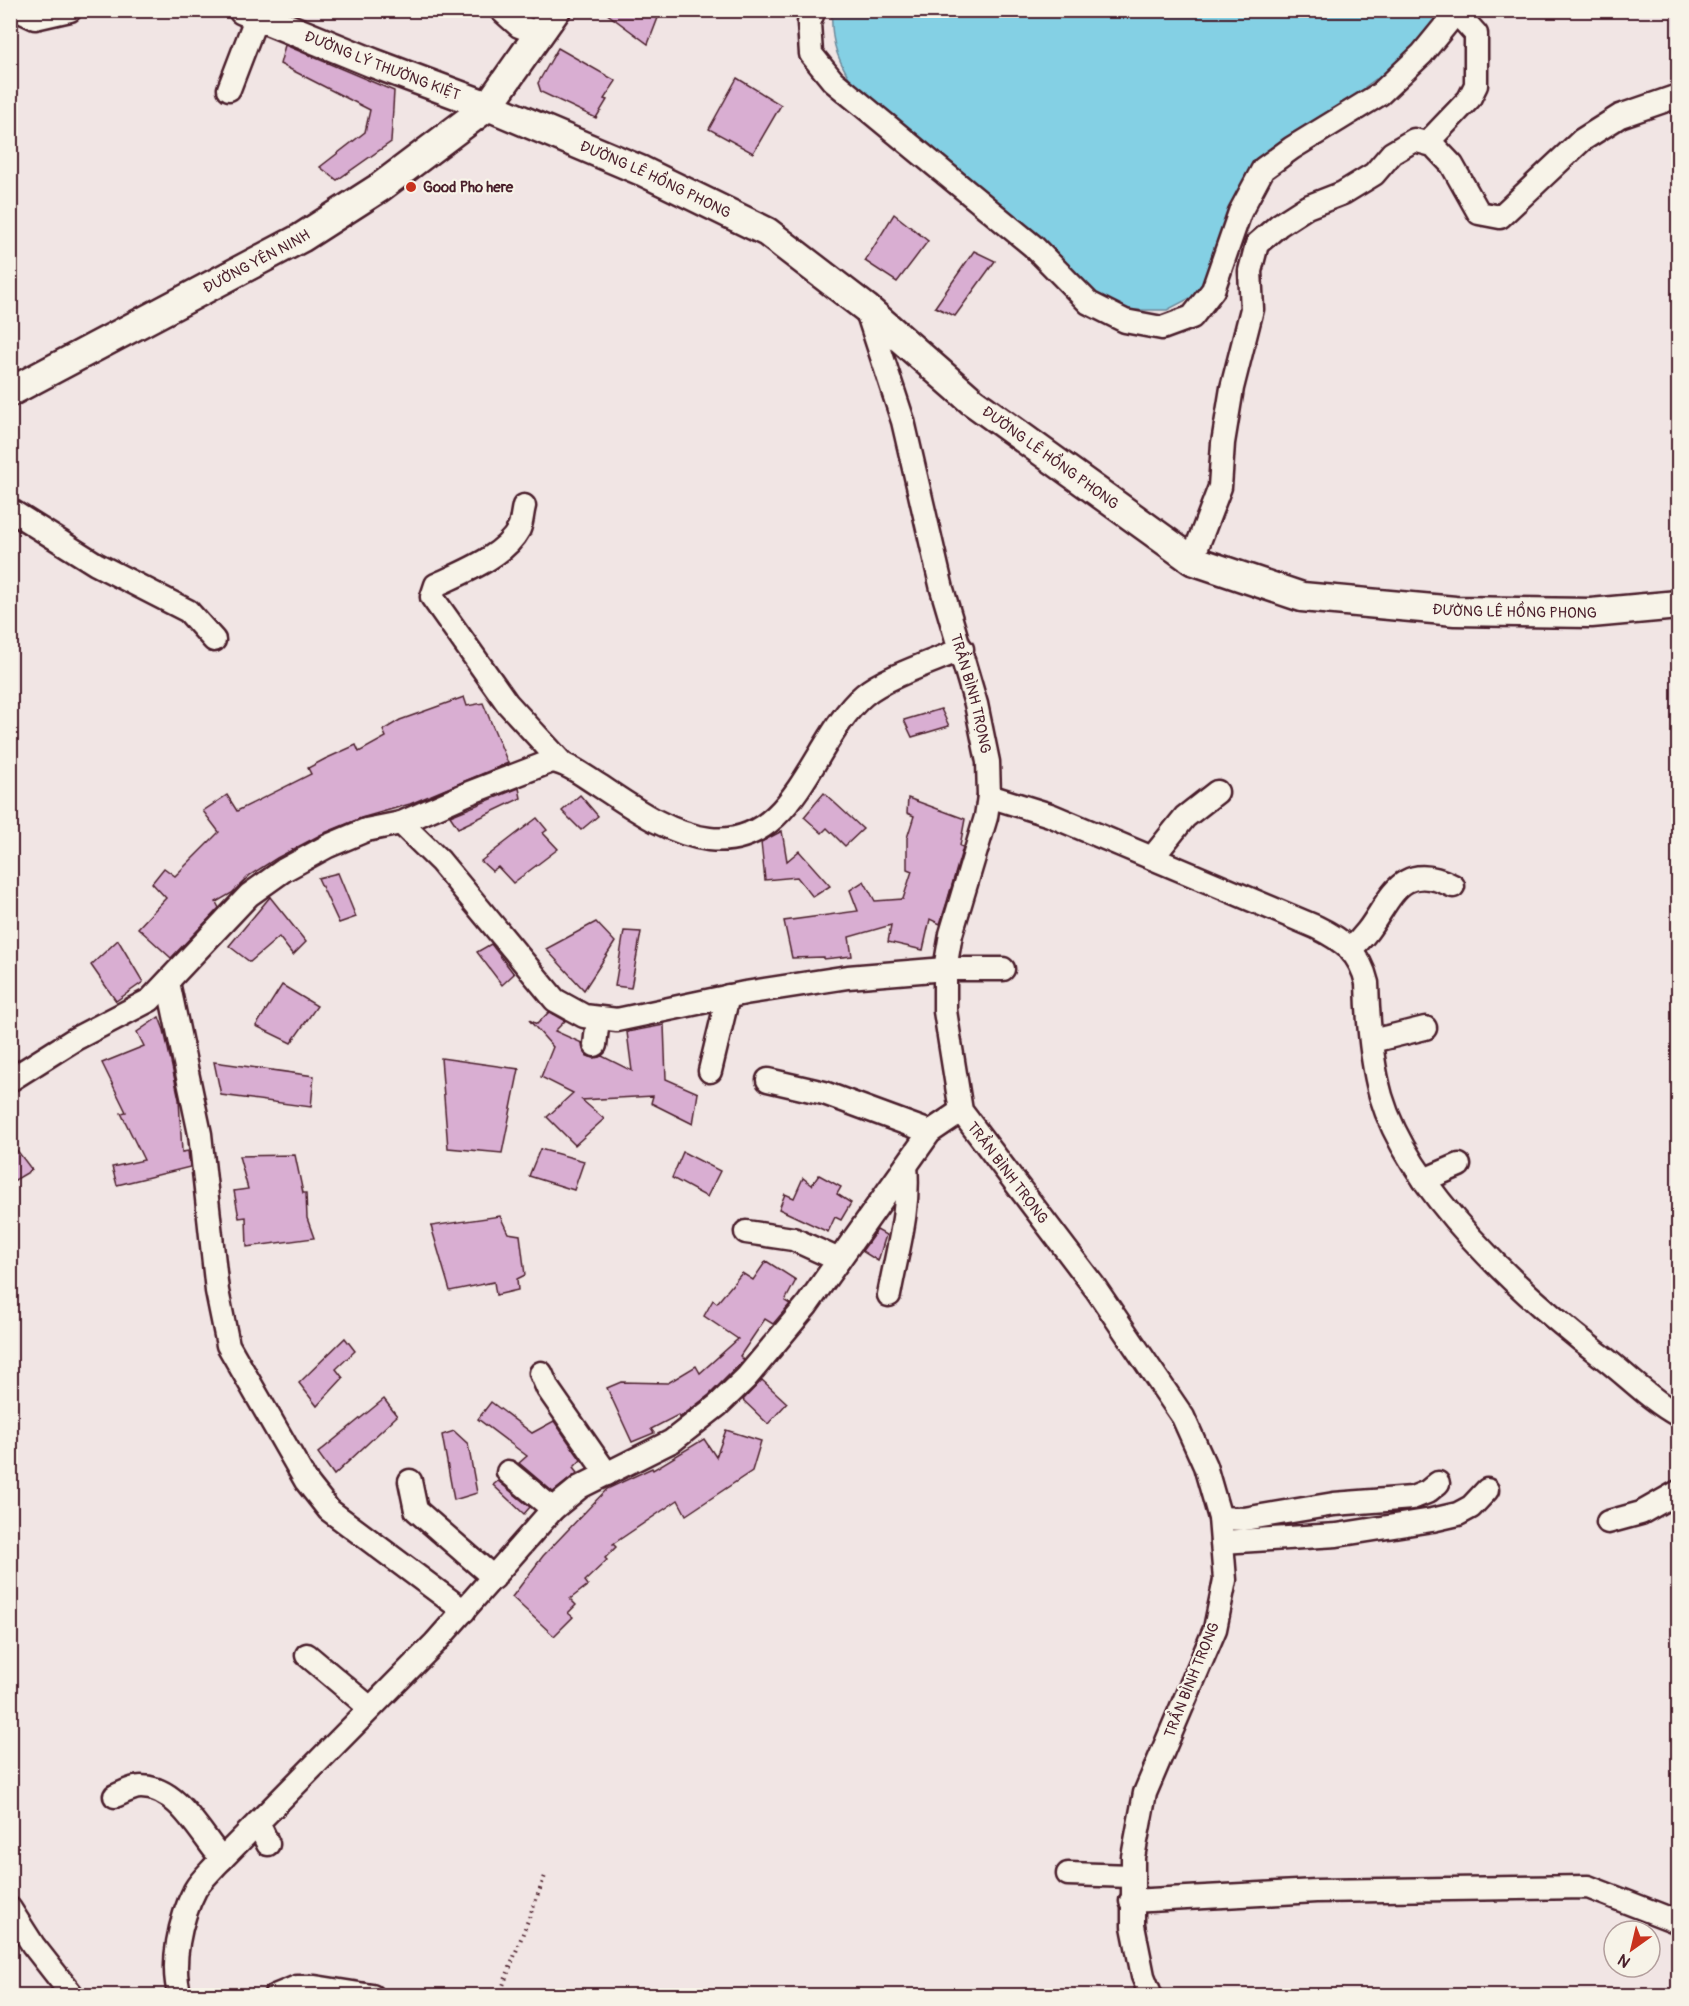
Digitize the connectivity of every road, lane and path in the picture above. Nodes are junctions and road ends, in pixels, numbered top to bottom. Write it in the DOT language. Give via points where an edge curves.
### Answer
graph roads {
  1 [pos="18,10"];
  2 [pos="70,10"];
  3 [pos="501,10"];
  4 [pos="556,10"];
  5 [pos="814,10"];
  6 [pos="1457,12"];
  7 [pos="250,13"];
  8 [pos="540,34"];
  9 [pos="229,89"];
  10 [pos="1678,96"];
  11 [pos="488,106"];
  12 [pos="1427,143"];
  13 [pos="866,308"];
  14 [pos="10,392"];
  15 [pos="524,506"];
  16 [pos="10,510"];
  17 [pos="1192,560"];
  18 [pos="1678,604"];
  19 [pos="214,640"];
  20 [pos="962,649"];
  21 [pos="562,763"];
  22 [pos="1217,792"];
  23 [pos="989,796"];
  24 [pos="401,823"];
  25 [pos="1152,858"];
  26 [pos="1453,886"];
  27 [pos="1351,948"];
  28 [pos="945,969"];
  29 [pos="1003,969"];
  30 [pos="168,982"];
  31 [pos="728,996"];
  32 [pos="598,1019"];
  33 [pos="1425,1028"];
  34 [pos="1372,1041"];
  35 [pos="595,1045"];
  36 [pos="710,1071"];
  37 [pos="10,1080"];
  38 [pos="768,1080"];
  39 [pos="961,1111"];
  40 [pos="930,1132"];
  41 [pos="1459,1165"];
  42 [pos="906,1166"];
  43 [pos="1424,1180"];
  44 [pos="746,1232"];
  45 [pos="839,1260"];
  46 [pos="889,1295"];
  47 [pos="541,1372"];
  48 [pos="1678,1415"];
  49 [pos="508,1472"];
  50 [pos="607,1474"];
  51 [pos="410,1481"];
  52 [pos="1438,1483"];
  53 [pos="1487,1490"];
  54 [pos="1678,1492"];
  55 [pos="553,1509"];
  56 [pos="1220,1518"];
  57 [pos="1608,1522"];
  58 [pos="1222,1542"];
  59 [pos="494,1578"];
  60 [pos="464,1611"];
  61 [pos="308,1655"];
  62 [pos="370,1708"];
  63 [pos="115,1796"];
  64 [pos="258,1823"];
  65 [pos="268,1844"];
  66 [pos="222,1859"];
  67 [pos="1068,1874"];
  68 [pos="545,1876"];
  69 [pos="1132,1876"];
  70 [pos="1131,1901"];
  71 [pos="10,1909"];
  72 [pos="1678,1922"];
  73 [pos="73,1995"];
  74 [pos="179,1995"];
  75 [pos="275,1995"];
  76 [pos="372,1995"];
  77 [pos="499,1995"];
  78 [pos="1151,1995"];
  1 -- 2 [label="street" via="35,18"];
  3 -- 8 [label="street" via="519,26"];
  4 -- 8 [label="main road, ĐƯỜNG YÊN NINH"];
  5 -- 6 [label="street" via="809,23 811,54 833,81 1033,246 1089,303 1125,321 1162,328 1192,317 1213,290 1240,212 1263,169 1380,94 1422,54"];
  6 -- 12 [label="street" via="1476,34 1476,86 1469,99"];
  7 -- 9 [label="street"];
  7 -- 11 [label="main road, ĐƯỜNG LÝ THƯỜNG KIỆT"];
  8 -- 11 [label="main road, ĐƯỜNG YÊN NINH"];
  10 -- 12 [label="street" via="1620,116 1582,140 1500,217 1479,213 1452,165"];
  11 -- 13 [label="main road, ĐƯỜNG LÊ HỒNG PHONG" via="642,171 767,232"];
  11 -- 14 [label="main road, ĐƯỜNG YÊN NINH" via="379,188 301,238"];
  12 -- 17 [label="street" via="1414,140 1392,153 1374,174 1298,213 1257,244 1250,271 1252,309 1232,388 1220,487"];
  13 -- 17 [label="main road, ĐƯỜNG LÊ HỒNG PHONG" via="972,401"];
  13 -- 20 [label="street, TRẦN BÌNH TRỌNG" via="903,421 942,589"];
  15 -- 21 [label="street" via="520,528 509,542 488,558 436,585 432,597 507,703"];
  16 -- 19 [label="street" via="96,564 188,611"];
  17 -- 18 [label="main road, ĐƯỜNG LÊ HỒNG PHONG" via="1302,597 1455,611 1591,613"];
  20 -- 21 [label="street" via="865,694 851,708 779,813 763,827 734,838 710,839 678,831 643,815"];
  20 -- 23 [label="street, TRẦN BÌNH TRỌNG" via="988,762"];
  21 -- 24 [label="street" via="552,761"];
  22 -- 25 [label="street" via="1185,817"];
  23 -- 25 [label="street" via="1050,815"];
  23 -- 28 [label="street, TRẦN BÌNH TRỌNG"];
  24 -- 30 [label="street" via="366,830 268,879"];
  24 -- 32 [label="street" via="440,861 555,999 584,1016"];
  25 -- 27 [label="street" via="1316,927"];
  26 -- 27 [label="street" via="1420,875 1405,880"];
  27 -- 34 [label="street" via="1364,972"];
  28 -- 29 [label="street"];
  28 -- 31 [label="street" via="848,977"];
  28 -- 39 [label="street, TRẦN BÌNH TRỌNG" via="945,1011"];
  30 -- 37 [label="street" via="150,1000 75,1039"];
  30 -- 60 [label="street" via="200,1134 217,1291 228,1345 306,1481 329,1510"];
  31 -- 32 [label="street" via="618,1020"];
  31 -- 36 [label="street"];
  32 -- 35 [label="street"];
  33 -- 34 [label="street"];
  34 -- 43 [label="street" via="1382,1099 1401,1143"];
  38 -- 40 [label="street" via="824,1093"];
  39 -- 40 [label="street"];
  39 -- 56 [label="street, TRẦN BÌNH TRỌNG" via="1096,1288 1184,1417 1205,1466"];
  40 -- 42 [label="street"];
  41 -- 43 [label="street"];
  42 -- 45 [label="street"];
  42 -- 46 [label="street" via="905,1217"];
  43 -- 48 [label="street" via="1524,1292"];
  44 -- 45 [label="street" via="793,1239"];
  45 -- 50 [label="street" via="807,1305 718,1406 672,1441"];
  47 -- 50 [label="street" via="548,1389"];
  49 -- 55 [label="street"];
  50 -- 55 [label="street" via="580,1487"];
  51 -- 59 [label="street" via="416,1510"];
  52 -- 56 [label="street" via="1412,1498 1334,1504 1244,1519"];
  53 -- 58 [label="street" via="1471,1507 1432,1520 1337,1534"];
  54 -- 57 [label="street" via="1641,1513"];
  55 -- 59 [label="street"];
  56 -- 58 [label="street, TRẦN BÌNH TRỌNG"];
  58 -- 69 [label="street, TRẦN BÌNH TRỌNG" via="1225,1580 1215,1629 1145,1793"];
  59 -- 60 [label="street"];
  60 -- 62 [label="street"];
  61 -- 62 [label="street"];
  62 -- 64 [label="street"];
  63 -- 66 [label="street" via="139,1787 160,1791 178,1803"];
  64 -- 65 [label="street"];
  64 -- 66 [label="street"];
  66 -- 74 [label="street" via="196,1889 186,1912 177,1965"];
  67 -- 69 [label="street"];
  68 -- 77 [label="path"];
  69 -- 70 [label="street, TRẦN BÌNH TRỌNG"];
  70 -- 72 [label="street" via="1316,1891 1588,1887"];
  70 -- 78 [label="street, TRẦN BÌNH TRỌNG" via="1143,1976"];
  71 -- 73 [label="street"];
  75 -- 76 [label="street" via="297,1987 315,1987"];
}
